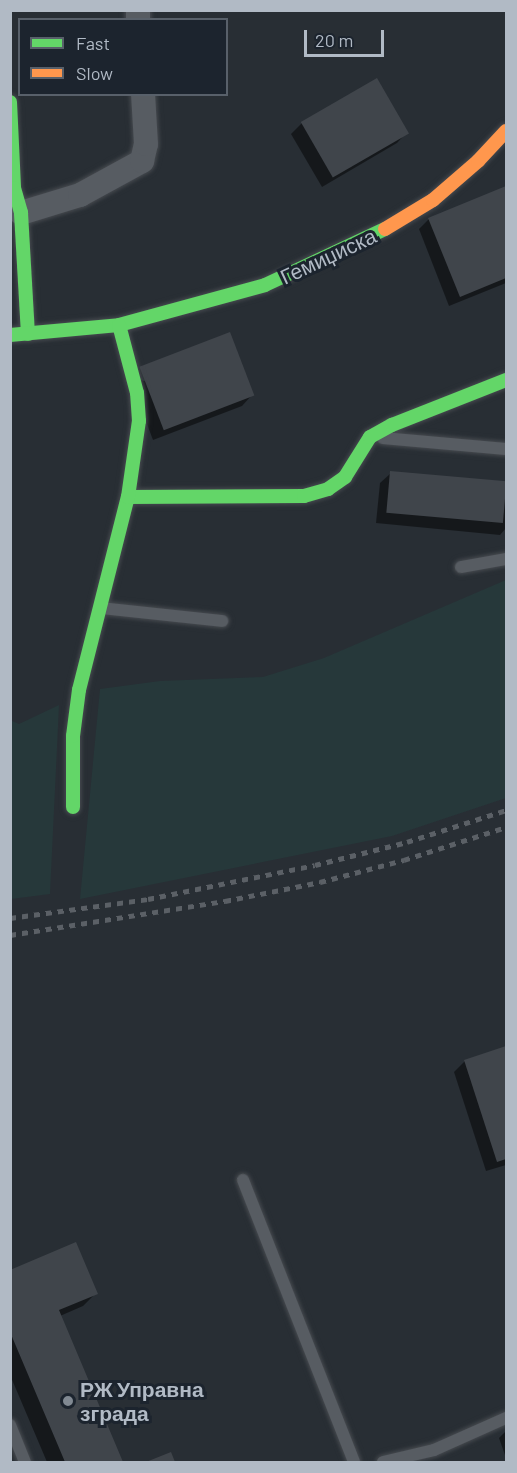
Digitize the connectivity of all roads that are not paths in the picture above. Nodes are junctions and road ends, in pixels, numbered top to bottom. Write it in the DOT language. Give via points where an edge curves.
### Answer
graph roads {
  1 [pos="143,96"];
  2 [pos="10,102"];
  3 [pos="507,131"];
  4 [pos="12,188"];
  5 [pos="21,213"];
  6 [pos="119,325"];
  7 [pos="10,334"];
  8 [pos="28,334"];
  9 [pos="507,380"];
  10 [pos="370,437"];
  11 [pos="507,449"];
  12 [pos="128,497"];
  13 [pos="507,559"];
  14 [pos="461,567"];
  15 [pos="100,608"];
  16 [pos="222,621"];
  17 [pos="73,807"];
  18 [pos="243,1180"];
  19 [pos="507,1418"];
  20 [pos="10,1425"];
  21 [pos="25,1462"];
  22 [pos="354,1462"];
  23 [pos="383,1462"];
  1 -- 5 [label="street" via="146,144 142,161 80,195"];
  2 -- 4 [label="street"];
  3 -- 6 [label="street, Гемиџиска" via="433,200 386,229 265,285"];
  4 -- 5 [label="street"];
  5 -- 8 [label="street"];
  6 -- 8 [label="street, Гемиџиска"];
  6 -- 12 [label="street" via="137,393 139,421"];
  7 -- 8 [label="street, Гемиџиска"];
  9 -- 10 [label="street"];
  10 -- 11 [label="lane"];
  10 -- 12 [label="street" via="345,477 328,489 304,496"];
  12 -- 15 [label="street"];
  13 -- 14 [label="lane"];
  15 -- 16 [label="lane"];
  15 -- 17 [label="street" via="79,690 73,736"];
  18 -- 22 [label="lane"];
  19 -- 23 [label="lane" via="434,1450"];
  20 -- 21 [label="lane"];
}
